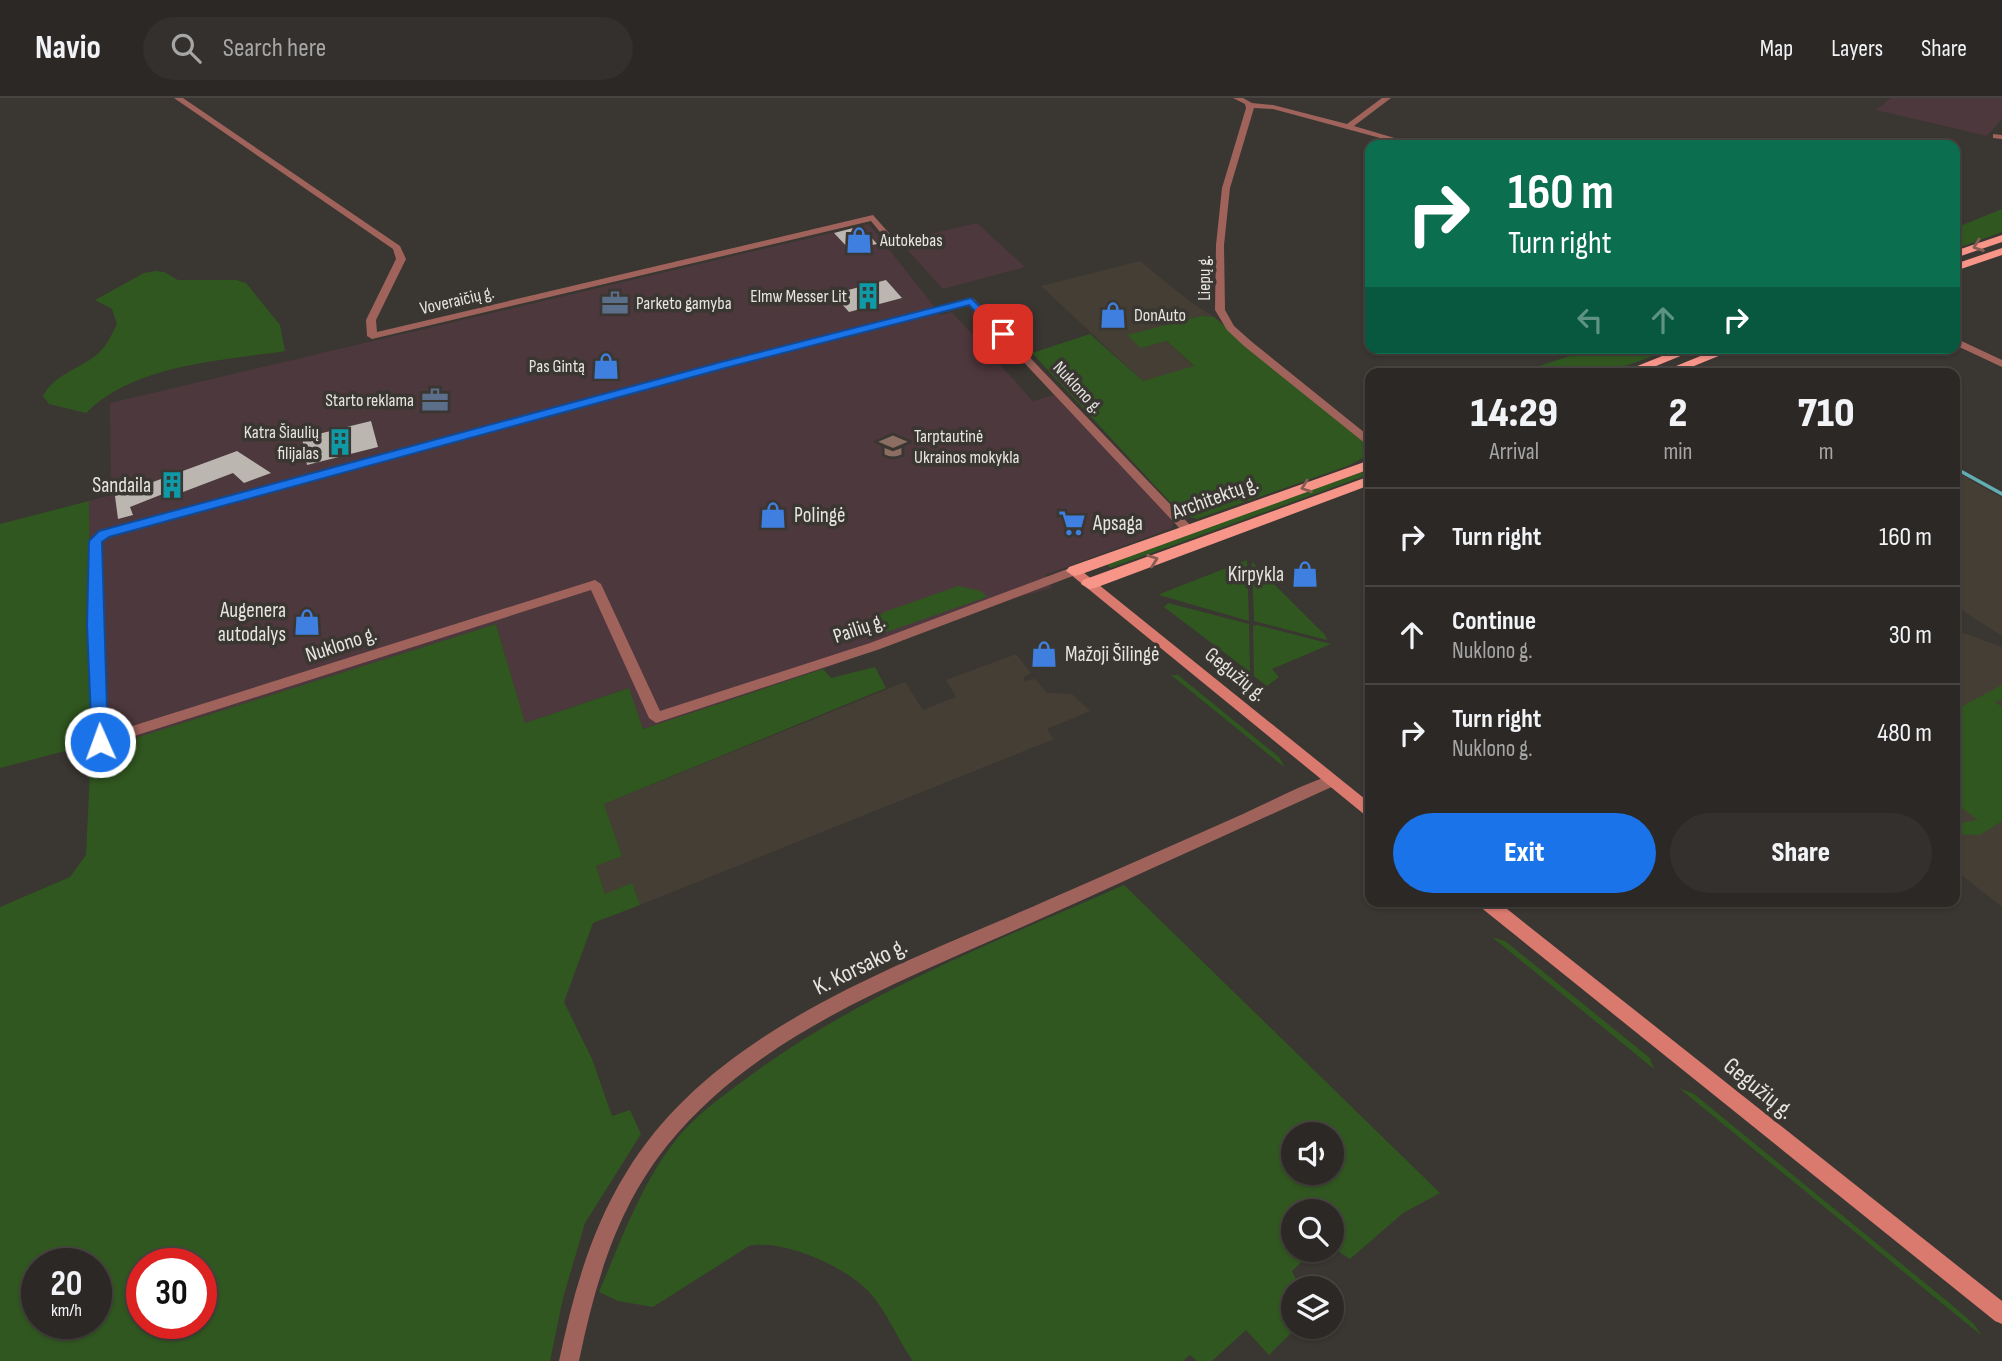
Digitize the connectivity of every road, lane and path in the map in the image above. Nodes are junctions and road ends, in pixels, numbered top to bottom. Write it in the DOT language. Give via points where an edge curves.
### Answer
graph roads {
  1 [pos="178,98"];
  2 [pos="1237,98"];
  3 [pos="1387,98"];
  4 [pos="1249,105"];
  5 [pos="1348,127"];
  6 [pos="1396,140"];
  7 [pos="2002,238"];
  8 [pos="892,241"];
  9 [pos="2002,251"];
  10 [pos="1960,252"];
  11 [pos="1960,266"];
  12 [pos="1960,343"];
  13 [pos="1678,354"];
  14 [pos="1716,354"];
  15 [pos="2002,364"];
  16 [pos="1640,368"];
  17 [pos="1678,368"];
  18 [pos="1365,438"];
  19 [pos="1365,466"];
  20 [pos="1365,482"];
  21 [pos="1187,529"];
  22 [pos="1074,571"];
  23 [pos="595,584"];
  24 [pos="1089,584"];
  25 [pos="1331,781"];
  26 [pos="1365,807"];
  27 [pos="1493,907"];
  28 [pos="2002,1314"];
  29 [pos="569,1361"];
  1 -- 8 [label="street, Voveraičių g." via="397,248 401,258 371,320 372,336 873,218"];
  2 -- 4 [label="street"];
  3 -- 5 [label="street"];
  4 -- 5 [label="street"];
  4 -- 18 [label="street, Liepų g." via="1221,215 1220,310 1230,328 1248,344"];
  5 -- 6 [label="street"];
  7 -- 10 [label="main road, one-way"];
  9 -- 11 [label="main road"];
  12 -- 15 [label="street"];
  13 -- 16 [label="main road"];
  14 -- 17 [label="main road"];
  19 -- 21 [label="main road, Architektų g., one-way"];
  24 -- 20 [label="main road, Architektų g., one-way"];
  21 -- 22 [label="main road, Architektų g."];
  21 -- 23 [label="street, Nuklono g." via="971,301 118,528 95,541 100,742"];
  22 -- 23 [label="street, Pailių g." via="875,646 656,718"];
  22 -- 24 [label="main road, Gegužių g."];
  24 -- 25 [label="main road, Gegužių g."];
  25 -- 26 [label="main road, Gegužių g."];
  25 -- 29 [label="street, K. Korsako g." via="869,988 799,1024 735,1067 664,1133 613,1209 579,1305"];
  27 -- 28 [label="main road, Gegužių g."];
}
